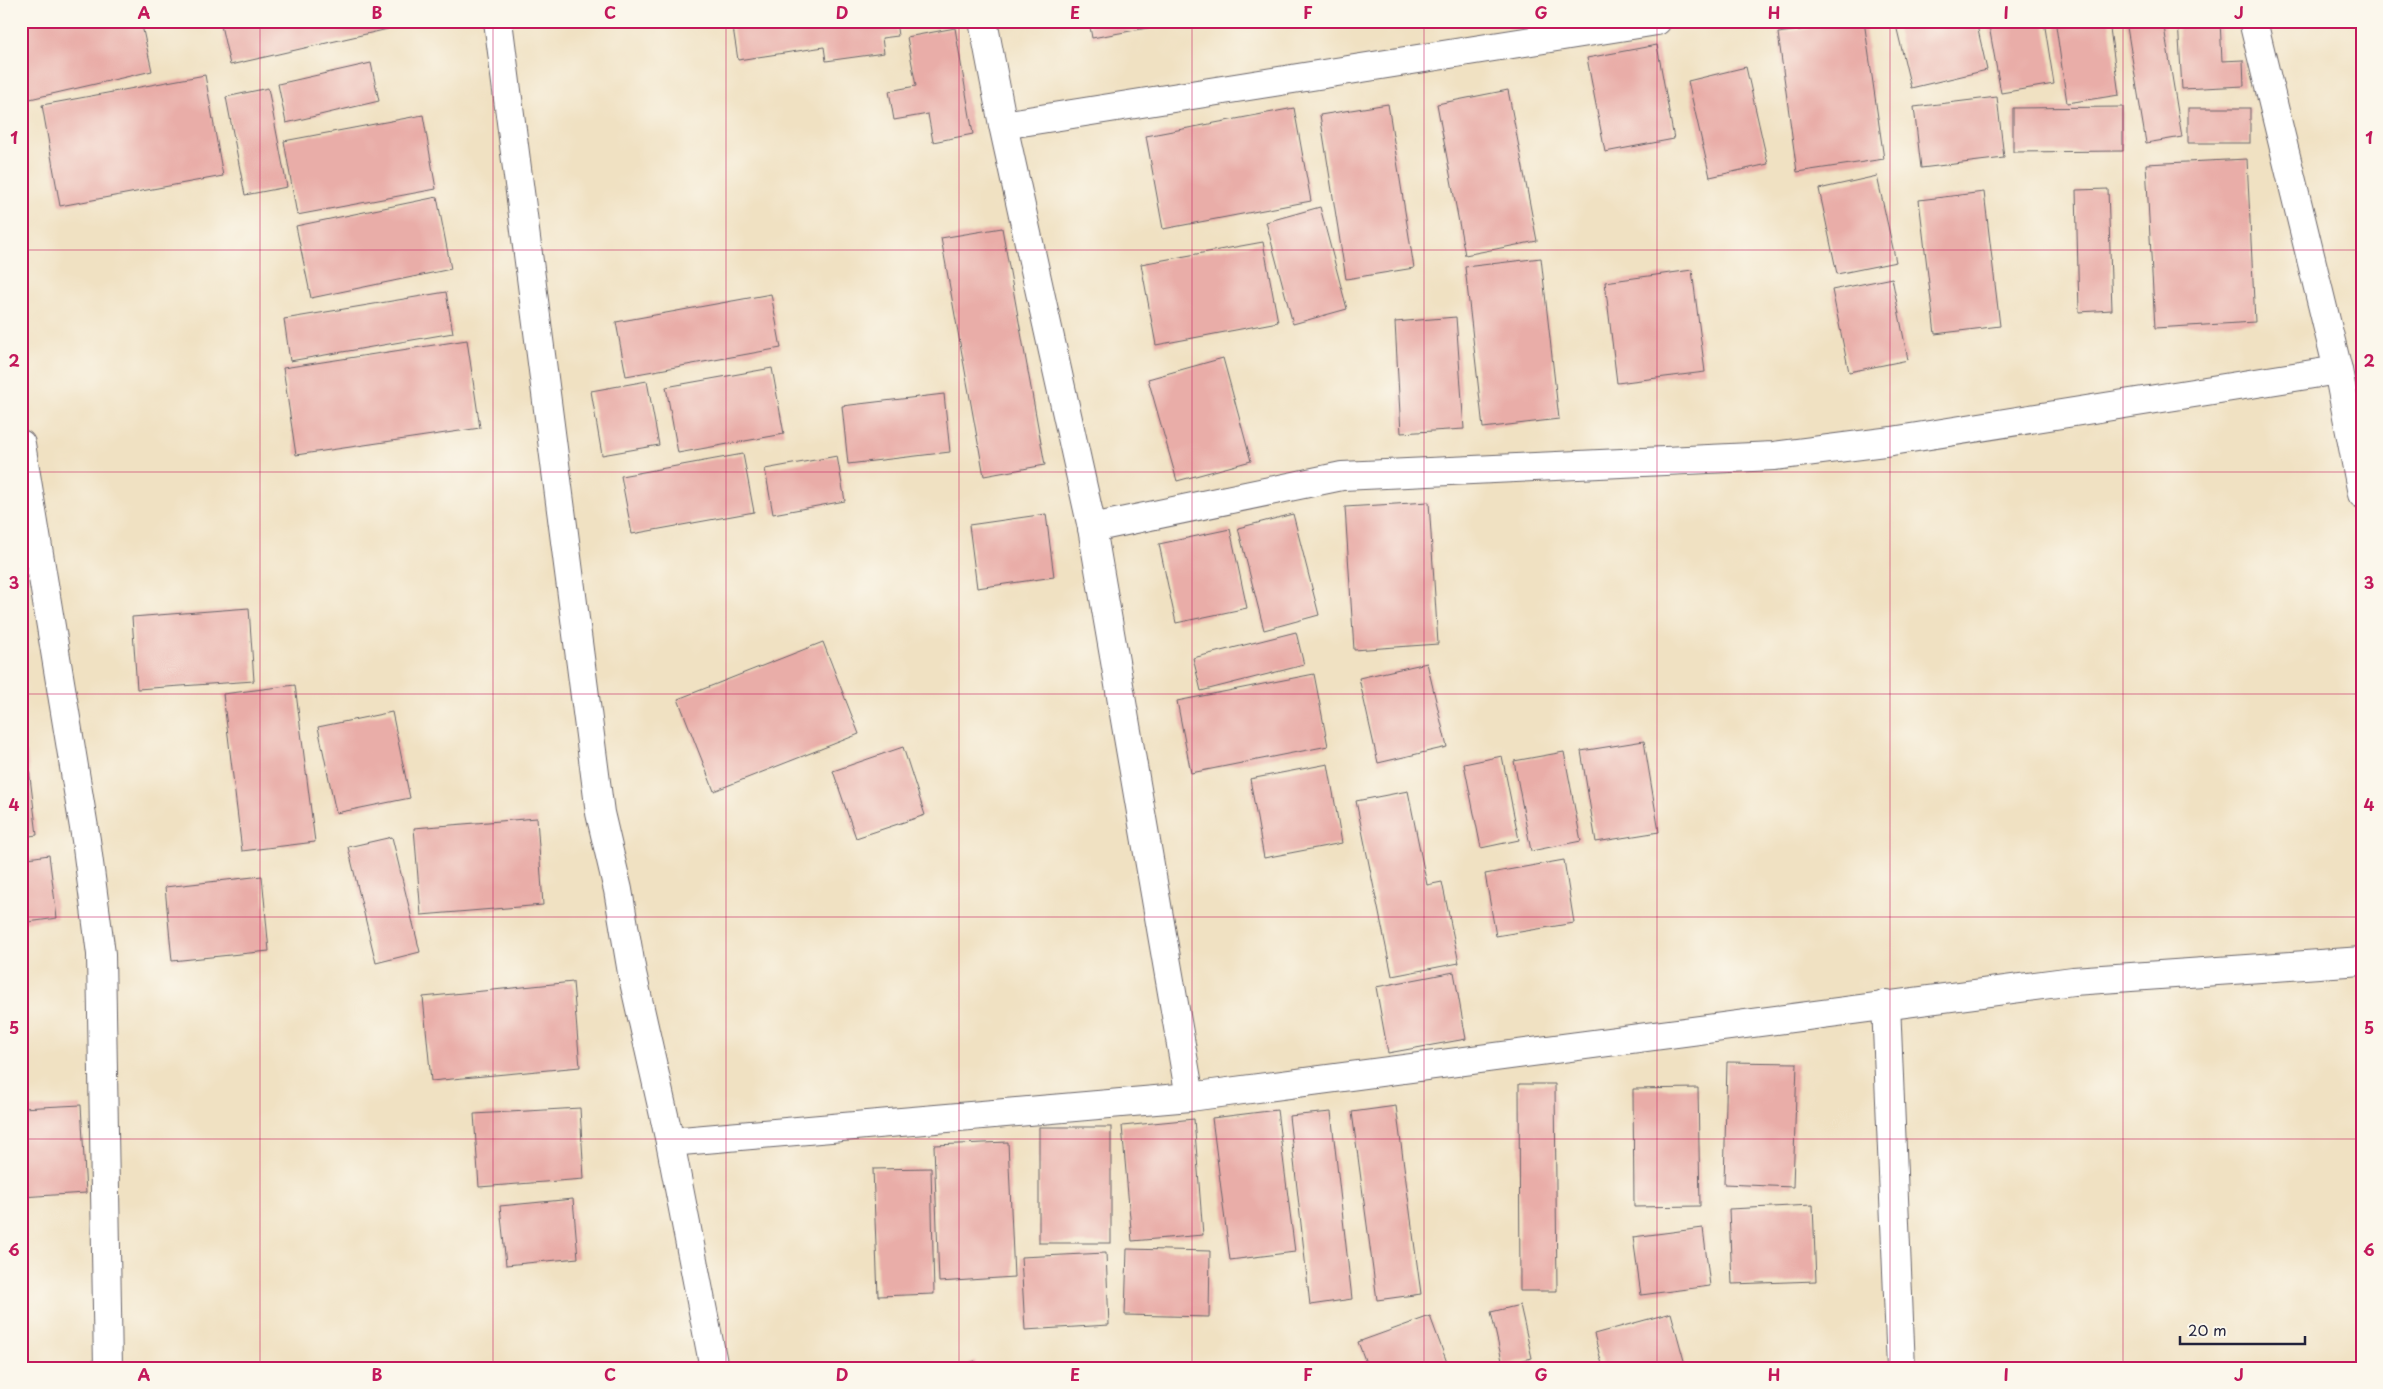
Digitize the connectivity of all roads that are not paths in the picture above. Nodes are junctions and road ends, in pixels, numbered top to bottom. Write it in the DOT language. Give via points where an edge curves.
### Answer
graph roads {
  1 [pos="498,21"];
  2 [pos="983,21"];
  3 [pos="1657,21"];
  4 [pos="2253,21"];
  5 [pos="1003,125"];
  6 [pos="2338,370"];
  7 [pos="21,444"];
  8 [pos="2362,494"];
  9 [pos="1092,528"];
  10 [pos="2362,960"];
  11 [pos="1886,1004"];
  12 [pos="1190,1097"];
  13 [pos="670,1142"];
  14 [pos="108,1368"];
  15 [pos="714,1368"];
  16 [pos="1901,1368"];
  1 -- 13 [label="street" via="600,813"];
  2 -- 5 [label="street"];
  3 -- 5 [label="street"];
  4 -- 6 [label="street"];
  5 -- 9 [label="street"];
  6 -- 8 [label="street"];
  6 -- 9 [label="street" via="1892,441 1774,456 1342,476"];
  7 -- 14 [label="street" via="86,840 101,954"];
  9 -- 12 [label="street"];
  10 -- 11 [label="street" via="2073,981"];
  11 -- 12 [label="street"];
  11 -- 16 [label="street"];
  12 -- 13 [label="street"];
  13 -- 15 [label="street"];
}
